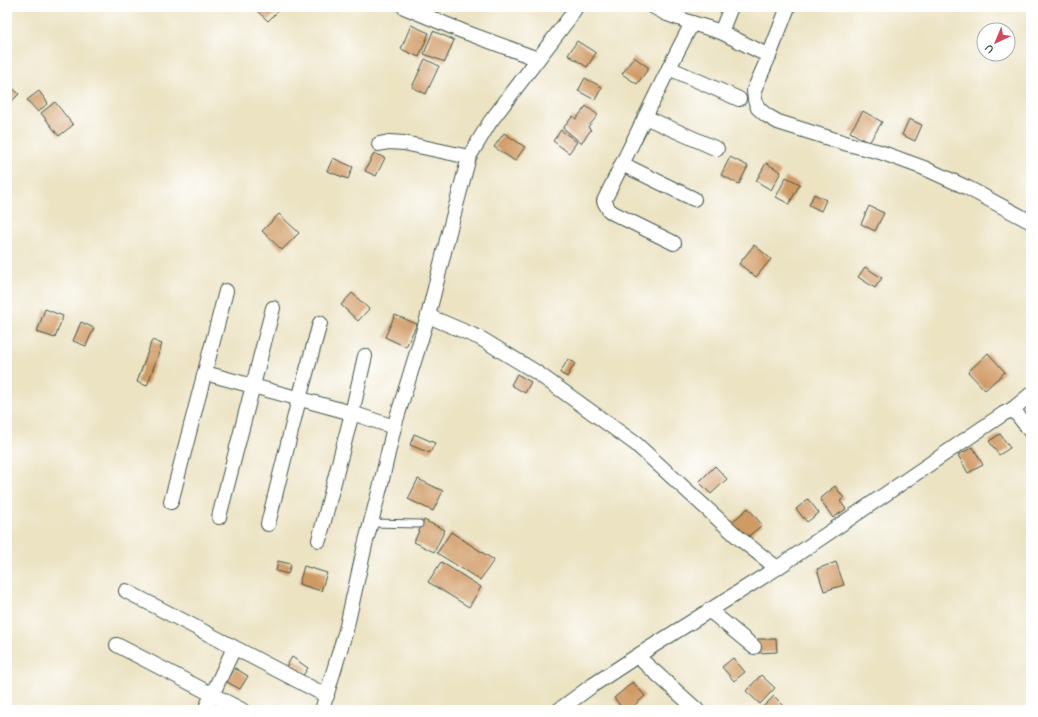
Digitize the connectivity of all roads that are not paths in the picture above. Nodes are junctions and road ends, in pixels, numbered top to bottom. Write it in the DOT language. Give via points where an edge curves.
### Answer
graph roads {
  1 [pos="404,7"];
  2 [pos="576,7"];
  3 [pos="654,7"];
  4 [pos="731,7"];
  5 [pos="788,7"];
  6 [pos="692,23"];
  7 [pos="721,32"];
  8 [pos="769,56"];
  9 [pos="538,59"];
  10 [pos="669,68"];
  11 [pos="739,99"];
  12 [pos="645,117"];
  13 [pos="379,144"];
  14 [pos="717,149"];
  15 [pos="469,157"];
  16 [pos="622,164"];
  17 [pos="694,200"];
  18 [pos="1031,222"];
  19 [pos="674,243"];
  20 [pos="226,291"];
  21 [pos="273,308"];
  22 [pos="428,316"];
  23 [pos="320,323"];
  24 [pos="365,356"];
  25 [pos="205,373"];
  26 [pos="253,386"];
  27 [pos="1031,394"];
  28 [pos="300,399"];
  29 [pos="1013,409"];
  30 [pos="352,413"];
  31 [pos="394,426"];
  32 [pos="1031,432"];
  33 [pos="171,502"];
  34 [pos="219,517"];
  35 [pos="371,523"];
  36 [pos="268,524"];
  37 [pos="419,524"];
  38 [pos="319,540"];
  39 [pos="777,568"];
  40 [pos="126,591"];
  41 [pos="709,610"];
  42 [pos="117,645"];
  43 [pos="234,648"];
  44 [pos="754,648"];
  45 [pos="637,656"];
  46 [pos="213,695"];
  47 [pos="327,696"];
  48 [pos="205,710"];
  49 [pos="242,710"];
  50 [pos="322,710"];
  51 [pos="559,710"];
  52 [pos="697,710"];
  1 -- 9 [label="street" via="462,32"];
  2 -- 9 [label="street"];
  3 -- 6 [label="street"];
  4 -- 7 [label="street"];
  5 -- 8 [label="street"];
  6 -- 7 [label="street"];
  6 -- 10 [label="street"];
  7 -- 8 [label="street"];
  8 -- 18 [label="street" via="754,90 758,108 766,115 778,122 880,152 924,168"];
  9 -- 15 [label="street" via="490,122"];
  10 -- 11 [label="street"];
  10 -- 12 [label="street"];
  12 -- 14 [label="street"];
  12 -- 16 [label="street"];
  13 -- 15 [label="street" via="404,143"];
  15 -- 22 [label="street"];
  16 -- 17 [label="street"];
  16 -- 19 [label="street" via="604,201 607,207 613,213"];
  20 -- 25 [label="street"];
  21 -- 26 [label="street"];
  22 -- 31 [label="street"];
  22 -- 39 [label="street" via="480,338 530,368 636,444 739,538"];
  23 -- 28 [label="street"];
  24 -- 30 [label="street"];
  25 -- 26 [label="street"];
  25 -- 33 [label="street"];
  26 -- 28 [label="street"];
  26 -- 34 [label="street"];
  27 -- 29 [label="street"];
  28 -- 30 [label="street"];
  28 -- 36 [label="street"];
  29 -- 32 [label="street"];
  29 -- 39 [label="street"];
  30 -- 31 [label="street"];
  30 -- 38 [label="street"];
  31 -- 35 [label="street"];
  35 -- 37 [label="lane"];
  35 -- 47 [label="street" via="346,630"];
  39 -- 41 [label="street"];
  40 -- 43 [label="street"];
  41 -- 44 [label="street"];
  41 -- 45 [label="street"];
  42 -- 46 [label="street"];
  43 -- 46 [label="street"];
  43 -- 47 [label="street"];
  45 -- 51 [label="street"];
  45 -- 52 [label="street"];
  46 -- 48 [label="street"];
  46 -- 49 [label="street"];
  47 -- 50 [label="street"];
}
